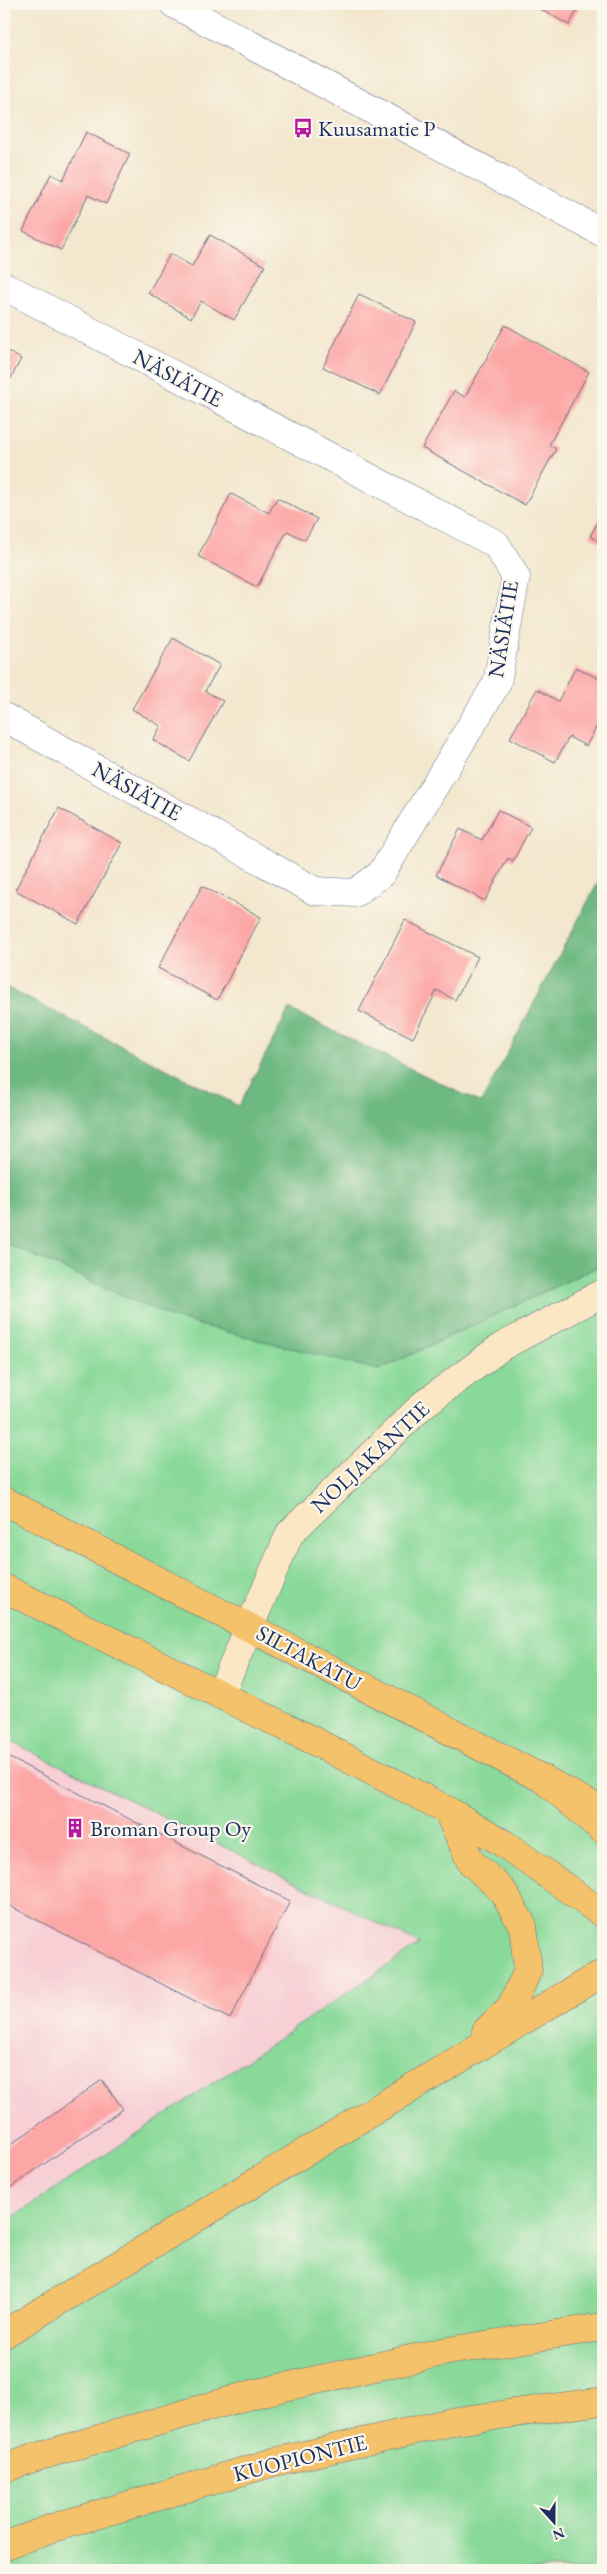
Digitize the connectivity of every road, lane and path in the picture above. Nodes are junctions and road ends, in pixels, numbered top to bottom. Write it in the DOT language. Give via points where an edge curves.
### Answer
graph roads {
  1 [pos="174,4"];
  2 [pos="603,233"];
  3 [pos="4,286"];
  4 [pos="4,716"];
  5 [pos="603,1293"];
  6 [pos="4,1500"];
  7 [pos="4,1588"];
  8 [pos="249,1626"];
  9 [pos="220,1695"];
  10 [pos="544,1779"];
  11 [pos="447,1810"];
  12 [pos="603,1811"];
  13 [pos="603,1830"];
  14 [pos="603,1914"];
  15 [pos="603,1975"];
  16 [pos="456,2060"];
  17 [pos="603,2327"];
  18 [pos="4,2334"];
  19 [pos="603,2401"];
  20 [pos="4,2469"];
  21 [pos="4,2546"];
  1 -- 2 [label="street"];
  3 -- 4 [label="street, NÄSIÄTIE" via="496,544 516,577 497,683 381,874 355,893 315,891"];
  5 -- 8 [label="main road, NOLJAKANTIE" via="501,1347 424,1404 290,1533"];
  6 -- 8 [label="main road, SILTAKATU"];
  7 -- 9 [label="main road"];
  8 -- 9 [label="main road, NOLJAKANTIE"];
  8 -- 10 [label="main road, SILTAKATU"];
  9 -- 11 [label="main road"];
  10 -- 12 [label="main road"];
  10 -- 13 [label="main road, SILTAKATU"];
  11 -- 14 [label="main road" via="503,1844"];
  11 -- 16 [label="main road" via="471,1862 502,1890 523,1926 528,1970 511,2007"];
  15 -- 16 [label="main road"];
  16 -- 18 [label="main road"];
  17 -- 20 [label="main road" via="447,2351 253,2394"];
  19 -- 21 [label="main road, KUOPIONTIE" via="456,2421 274,2462 52,2528"];
}
